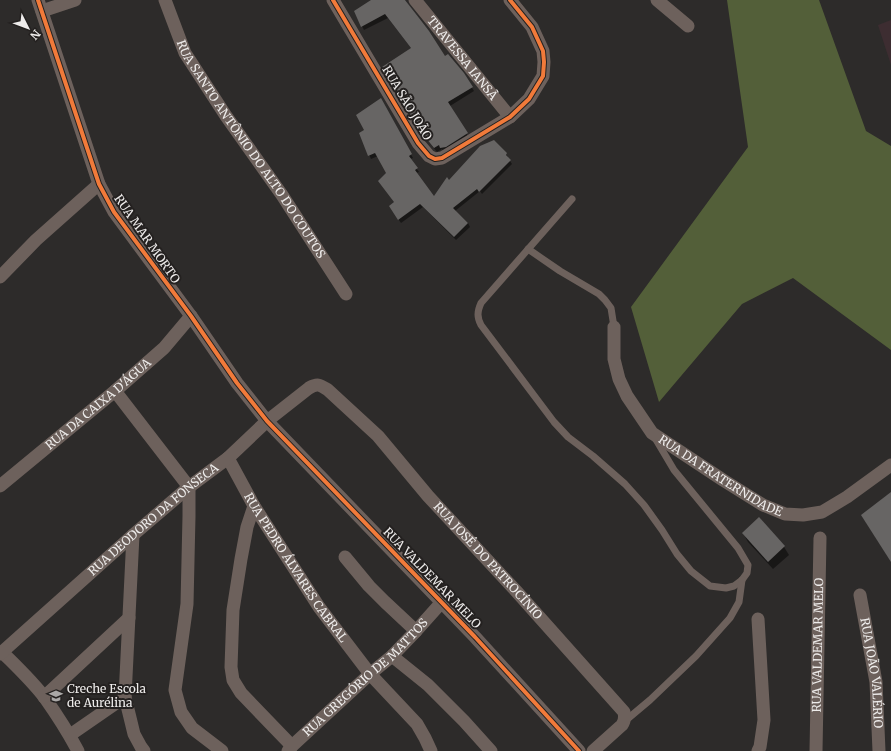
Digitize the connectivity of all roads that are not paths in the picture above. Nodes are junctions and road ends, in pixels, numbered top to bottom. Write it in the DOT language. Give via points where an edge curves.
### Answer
graph roads {
  1 [pos="74,0"];
  2 [pos="165,0"];
  3 [pos="334,0"];
  4 [pos="415,0"];
  5 [pos="510,0"];
  6 [pos="658,0"];
  7 [pos="40,5"];
  8 [pos="688,26"];
  9 [pos="510,117"];
  10 [pos="99,184"];
  11 [pos="572,199"];
  12 [pos="528,249"];
  13 [pos="0,277"];
  14 [pos="346,294"];
  15 [pos="191,316"];
  16 [pos="614,327"];
  17 [pos="309,388"];
  18 [pos="115,391"];
  19 [pos="267,421"];
  20 [pos="652,433"];
  21 [pos="228,458"];
  22 [pos="891,465"];
  23 [pos="0,486"];
  24 [pos="189,487"];
  25 [pos="254,506"];
  26 [pos="133,535"];
  27 [pos="820,538"];
  28 [pos="345,557"];
  29 [pos="742,580"];
  30 [pos="860,595"];
  31 [pos="441,603"];
  32 [pos="129,618"];
  33 [pos="758,619"];
  34 [pos="416,631"];
  35 [pos="1,653"];
  36 [pos="392,656"];
  37 [pos="370,674"];
  38 [pos="44,697"];
  39 [pos="125,697"];
  40 [pos="624,721"];
  41 [pos="70,735"];
  42 [pos="290,748"];
  43 [pos="78,751"];
  44 [pos="144,751"];
  45 [pos="222,751"];
  46 [pos="431,751"];
  47 [pos="491,751"];
  48 [pos="579,751"];
  49 [pos="593,751"];
  50 [pos="758,751"];
  51 [pos="816,751"];
  52 [pos="879,751"];
  1 -- 7 [label="street"];
  2 -- 14 [label="street, RUA SANTO ANTÔNIO DO ALTO DO COUTOS" via="185,53"];
  3 -- 9 [label="street, RUA SÃO JOÃO" via="418,143 429,156 435,159 442,158"];
  4 -- 9 [label="street, TRAVESSA IANSÃ"];
  5 -- 9 [label="street, RUA SÃO JOÃO" via="532,27 543,51 544,62 543,76 529,99"];
  6 -- 8 [label="street"];
  7 -- 10 [label="street, RUA MAR MORTO"];
  10 -- 13 [label="street" via="36,240"];
  10 -- 15 [label="street, RUA MAR MORTO" via="114,212"];
  11 -- 12 [label="lane"];
  12 -- 16 [label="lane" via="599,294 610,308"];
  12 -- 29 [label="lane" via="481,303 477,317 481,325 554,422 568,437 625,484 644,505 691,571 710,586 726,588"];
  15 -- 18 [label="street, RUA DA CAIXA D'ÁGUA" via="164,348"];
  15 -- 19 [label="street, RUA MAR MORTO"];
  16 -- 20 [label="street, RUA DA FRATERNIDADE" via="614,359 619,379"];
  17 -- 19 [label="street, RUA DEODORO DA FONSECA"];
  17 -- 40 [label="street, RUA JOSÉ DO PATROCÍNIO" via="321,385 378,436 428,496 619,706 624,712"];
  18 -- 23 [label="street, RUA DA CAIXA D'ÁGUA"];
  18 -- 24 [label="street"];
  19 -- 21 [label="street, RUA DEODORO DA FONSECA"];
  19 -- 31 [label="street, RUA VALDEMAR MELO"];
  20 -- 22 [label="street, RUA DA FRATERNIDADE" via="763,505 785,514 803,516 822,512 847,498"];
  20 -- 29 [label="lane" via="674,470 738,548 748,565 747,573"];
  21 -- 24 [label="street, RUA DEODORO DA FONSECA"];
  21 -- 25 [label="street, RUA PEDRO ÁLVARES CABRAL"];
  24 -- 26 [label="street, RUA DEODORO DA FONSECA"];
  24 -- 45 [label="street" via="187,604 175,690 181,712 192,728"];
  25 -- 37 [label="street, RUA PEDRO ÁLVARES CABRAL" via="319,607"];
  25 -- 42 [label="street" via="247,528 233,610 231,667 233,680 241,693"];
  26 -- 32 [label="street"];
  26 -- 35 [label="street, RUA DEODORO DA FONSECA"];
  27 -- 51 [label="street, RUA VALDEMAR MELO"];
  28 -- 34 [label="street" via="384,602"];
  29 -- 40 [label="lane" via="739,602 730,618 696,656"];
  30 -- 52 [label="street, RUA JOÃO VALÉRIO" via="876,682"];
  31 -- 34 [label="street, RUA GREGÓRIO DE MATTOS"];
  31 -- 48 [label="street, RUA VALDEMAR MELO"];
  32 -- 38 [label="street"];
  32 -- 39 [label="street"];
  33 -- 50 [label="street" via="764,720"];
  34 -- 36 [label="street, RUA GREGÓRIO DE MATTOS"];
  35 -- 38 [label="street"];
  36 -- 37 [label="street, RUA GREGÓRIO DE MATTOS"];
  36 -- 47 [label="street" via="428,685"];
  37 -- 42 [label="street, RUA GREGÓRIO DE MATTOS"];
  37 -- 46 [label="street, RUA PEDRO ÁLVARES CABRAL" via="417,724"];
  38 -- 41 [label="street"];
  39 -- 41 [label="street"];
  39 -- 44 [label="street" via="134,734"];
  40 -- 49 [label="street"];
  41 -- 43 [label="street"];
}
